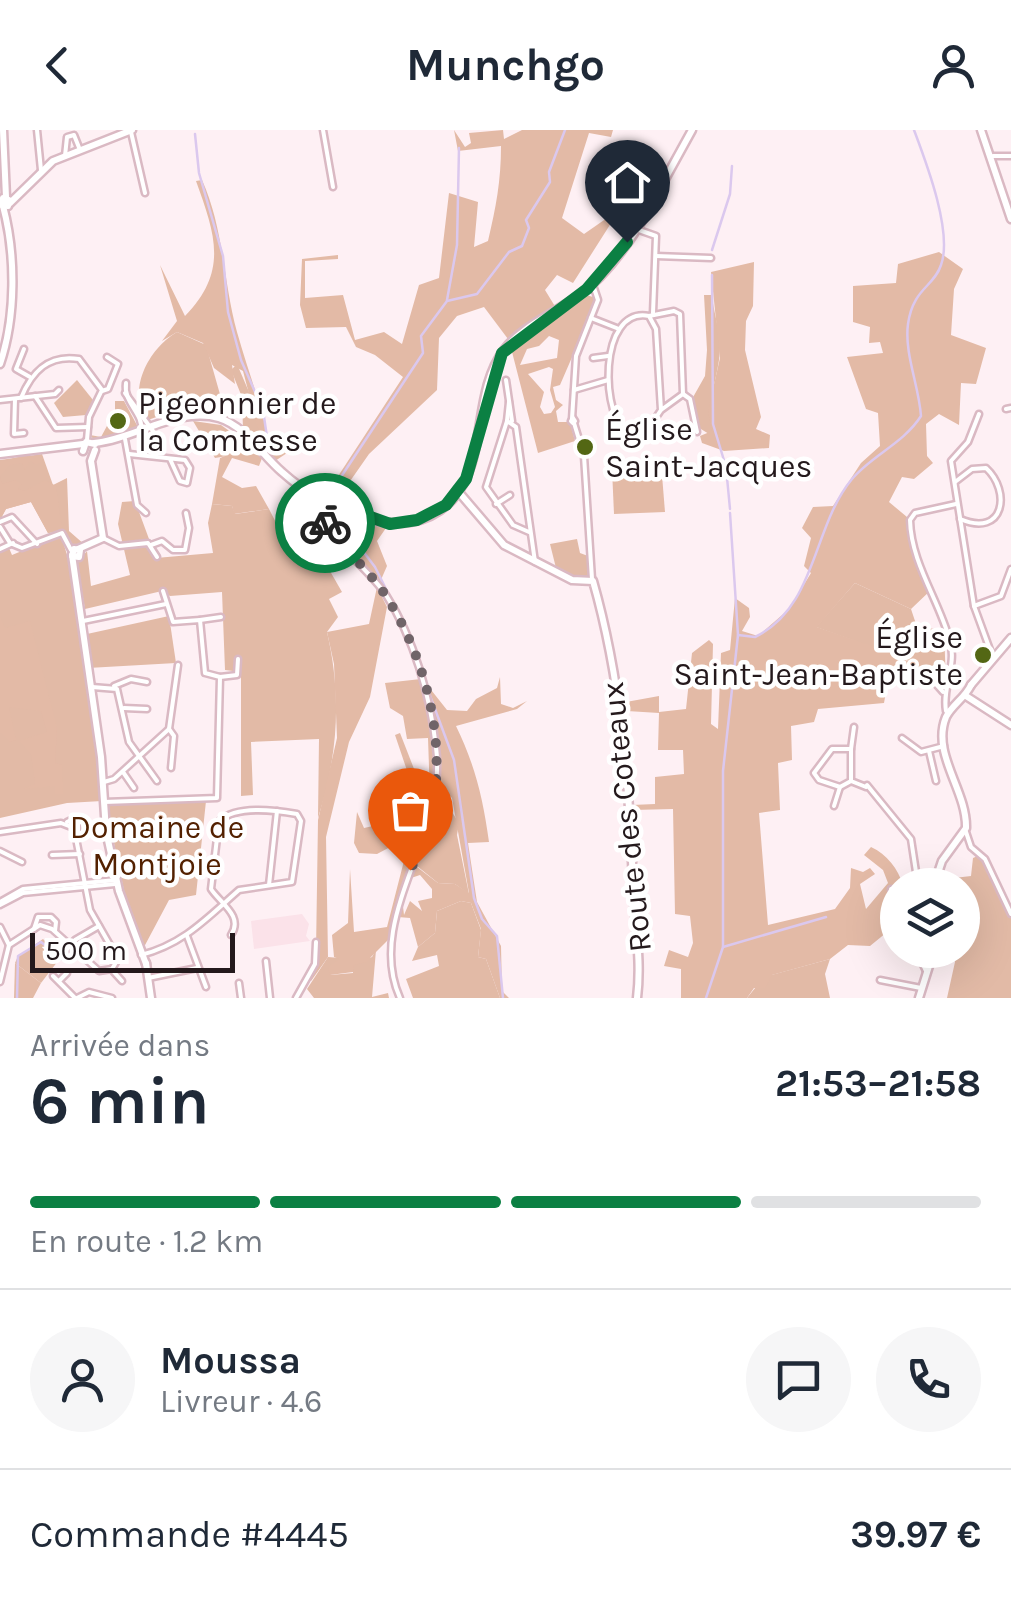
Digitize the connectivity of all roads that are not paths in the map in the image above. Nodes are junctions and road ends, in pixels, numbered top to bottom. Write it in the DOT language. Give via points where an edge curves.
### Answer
graph roads {
  1 [pos="3,130"];
  2 [pos="37,130"];
  3 [pos="107,130"];
  4 [pos="322,130"];
  5 [pos="692,130"];
  6 [pos="981,130"];
  7 [pos="132,131"];
  8 [pos="111,140"];
  9 [pos="80,150"];
  10 [pos="65,156"];
  11 [pos="1011,156"];
  12 [pos="997,159"];
  13 [pos="41,166"];
  14 [pos="333,188"];
  15 [pos="144,193"];
  16 [pos="6,203"];
  17 [pos="1011,218"];
  18 [pos="636,228"];
  19 [pos="654,256"];
  20 [pos="712,258"];
  21 [pos="588,288"];
  22 [pos="651,315"];
  23 [pos="591,318"];
  24 [pos="620,330"];
  25 [pos="24,349"];
  26 [pos="610,356"];
  27 [pos="107,357"];
  28 [pos="593,358"];
  29 [pos="0,364"];
  30 [pos="30,377"];
  31 [pos="506,380"];
  32 [pos="608,380"];
  33 [pos="126,383"];
  34 [pos="58,390"];
  35 [pos="573,390"];
  36 [pos="102,391"];
  37 [pos="128,394"];
  38 [pos="683,394"];
  39 [pos="35,396"];
  40 [pos="18,398"];
  41 [pos="0,400"];
  42 [pos="660,410"];
  43 [pos="979,414"];
  44 [pos="509,421"];
  45 [pos="88,427"];
  46 [pos="151,427"];
  47 [pos="140,431"];
  48 [pos="697,432"];
  49 [pos="24,433"];
  50 [pos="127,446"];
  51 [pos="89,448"];
  52 [pos="1,453"];
  53 [pos="584,456"];
  54 [pos="140,457"];
  55 [pos="572,457"];
  56 [pos="170,459"];
  57 [pos="130,467"];
  58 [pos="955,482"];
  59 [pos="458,490"];
  60 [pos="510,495"];
  61 [pos="315,497"];
  62 [pos="496,504"];
  63 [pos="957,504"];
  64 [pos="146,513"];
  65 [pos="186,514"];
  66 [pos="960,519"];
  67 [pos="0,525"];
  68 [pos="530,532"];
  69 [pos="103,538"];
  70 [pos="12,544"];
  71 [pos="37,544"];
  72 [pos="116,545"];
  73 [pos="151,545"];
  74 [pos="0,548"];
  75 [pos="113,552"];
  76 [pos="77,554"];
  77 [pos="157,557"];
  78 [pos="533,558"];
  79 [pos="1011,569"];
  80 [pos="592,579"];
  81 [pos="163,591"];
  82 [pos="166,604"];
  83 [pos="974,606"];
  84 [pos="221,617"];
  85 [pos="83,620"];
  86 [pos="200,620"];
  87 [pos="1010,638"];
  88 [pos="993,658"];
  89 [pos="238,659"];
  90 [pos="178,665"];
  91 [pos="220,677"];
  92 [pos="146,682"];
  93 [pos="918,682"];
  94 [pos="114,686"];
  95 [pos="89,688"];
  96 [pos="944,692"];
  97 [pos="965,696"];
  98 [pos="124,708"];
  99 [pos="147,709"];
  100 [pos="947,716"];
  101 [pos="1011,725"];
  102 [pos="854,726"];
  103 [pos="169,729"];
  104 [pos="902,738"];
  105 [pos="850,749"];
  106 [pos="944,749"];
  107 [pos="929,751"];
  108 [pos="140,756"];
  109 [pos="172,768"];
  110 [pos="122,771"];
  111 [pos="157,780"];
  112 [pos="936,780"];
  113 [pos="851,781"];
  114 [pos="104,782"];
  115 [pos="840,787"];
  116 [pos="134,788"];
  117 [pos="104,802"];
  118 [pos="834,806"];
  119 [pos="277,811"];
  120 [pos="0,832"];
  121 [pos="965,832"];
  122 [pos="0,851"];
  123 [pos="80,854"];
  124 [pos="52,855"];
  125 [pos="22,862"];
  126 [pos="915,868"];
  127 [pos="940,868"];
  128 [pos="118,882"];
  129 [pos="269,885"];
  130 [pos="86,887"];
  131 [pos="0,890"];
  132 [pos="3,902"];
  133 [pos="224,904"];
  134 [pos="1011,914"];
  135 [pos="99,926"];
  136 [pos="0,927"];
  137 [pos="34,929"];
  138 [pos="55,931"];
  139 [pos="231,935"];
  140 [pos="187,936"];
  141 [pos="316,942"];
  142 [pos="9,945"];
  143 [pos="70,946"];
  144 [pos="143,955"];
  145 [pos="61,956"];
  146 [pos="266,961"];
  147 [pos="198,968"];
  148 [pos="925,968"];
  149 [pos="927,968"];
  150 [pos="112,969"];
  151 [pos="926,971"];
  152 [pos="66,972"];
  153 [pos="148,978"];
  154 [pos="880,980"];
  155 [pos="122,981"];
  156 [pos="0,982"];
  157 [pos="239,983"];
  158 [pos="206,987"];
  159 [pos="921,988"];
  160 [pos="76,998"];
  161 [pos="112,998"];
  162 [pos="151,998"];
  163 [pos="240,998"];
  164 [pos="270,998"];
  165 [pos="296,998"];
  166 [pos="400,998"];
  167 [pos="637,998"];
  168 [pos="918,998"];
  1 -- 16 [label="street"];
  2 -- 13 [label="street"];
  3 -- 8 [label="street"];
  4 -- 14 [label="street"];
  5 -- 18 [label="street"];
  6 -- 12 [label="street"];
  7 -- 8 [label="street"];
  7 -- 15 [label="street"];
  8 -- 9 [label="street"];
  9 -- 10 [label="street"];
  9 -- 10 [label="street" via="74,135 67,137"];
  10 -- 13 [label="street"];
  11 -- 12 [label="street"];
  12 -- 17 [label="street"];
  13 -- 16 [label="street"];
  16 -- 29 [label="street" via="10,331"];
  18 -- 19 [label="street" via="654,234"];
  18 -- 21 [label="street"];
  19 -- 20 [label="street"];
  19 -- 22 [label="street"];
  21 -- 23 [label="street" via="598,300"];
  21 -- 59 [label="street" via="502,353"];
  22 -- 24 [label="street" via="628,316"];
  22 -- 38 [label="street" via="680,314"];
  22 -- 42 [label="street"];
  23 -- 24 [label="street"];
  23 -- 35 [label="street" via="576,356"];
  24 -- 26 [label="street"];
  25 -- 30 [label="street" via="16,369"];
  26 -- 28 [label="street"];
  26 -- 32 [label="street"];
  27 -- 36 [label="street" via="118,364"];
  30 -- 36 [label="street" via="56,358 76,358"];
  30 -- 40 [label="street"];
  31 -- 44 [label="street"];
  32 -- 35 [label="street"];
  32 -- 42 [label="street" via="614,414 628,438 642,438"];
  33 -- 37 [label="street"];
  34 -- 39 [label="street"];
  35 -- 53 [label="street" via="573,421"];
  36 -- 45 [label="street"];
  37 -- 46 [label="street"];
  37 -- 47 [label="street"];
  38 -- 42 [label="street"];
  38 -- 48 [label="street"];
  39 -- 40 [label="street"];
  39 -- 45 [label="street" via="56,428"];
  40 -- 41 [label="street"];
  40 -- 49 [label="street" via="14,434"];
  43 -- 58 [label="street" via="968,442 951,459"];
  44 -- 62 [label="street" via="486,485"];
  44 -- 68 [label="street" via="523,463"];
  45 -- 51 [label="street"];
  46 -- 47 [label="street"];
  46 -- 50 [label="street"];
  46 -- 61 [label="street" via="208,419 227,425"];
  47 -- 50 [label="street"];
  50 -- 51 [label="street"];
  50 -- 54 [label="street"];
  50 -- 57 [label="street"];
  51 -- 52 [label="street"];
  51 -- 69 [label="street"];
  53 -- 55 [label="street"];
  53 -- 80 [label="street"];
  54 -- 56 [label="street"];
  54 -- 57 [label="street"];
  56 -- 56 [label="street" via="188,462 186,483 180,481"];
  57 -- 64 [label="street" via="137,505"];
  58 -- 63 [label="street"];
  58 -- 66 [label="street" via="972,468 986,468 1004,497 993,522"];
  59 -- 61 [label="street" via="438,511 390,524"];
  59 -- 78 [label="street" via="500,542"];
  60 -- 62 [label="street"];
  61 -- 166 [label="street" via="328,527 391,604 422,679 438,780 426,840 398,905 392,950"];
  62 -- 68 [label="street" via="517,529"];
  63 -- 66 [label="street"];
  63 -- 96 [label="street" via="915,513 910,520 952,647"];
  65 -- 73 [label="street" via="185,550 160,540"];
  66 -- 83 [label="street"];
  67 -- 70 [label="street"];
  67 -- 71 [label="street" via="12,518"];
  68 -- 78 [label="street"];
  69 -- 72 [label="street"];
  69 -- 76 [label="street"];
  70 -- 71 [label="street"];
  70 -- 74 [label="street"];
  71 -- 76 [label="street" via="60,533"];
  72 -- 73 [label="street"];
  72 -- 75 [label="street"];
  73 -- 77 [label="street"];
  76 -- 85 [label="street"];
  78 -- 80 [label="street" via="575,581"];
  79 -- 83 [label="street" via="1002,596"];
  80 -- 167 [label="street, Route des Coteaux" via="629,779 641,955"];
  81 -- 82 [label="street"];
  82 -- 85 [label="street"];
  82 -- 86 [label="street" via="173,622"];
  83 -- 88 [label="street"];
  84 -- 86 [label="street"];
  85 -- 95 [label="street"];
  86 -- 91 [label="street" via="205,673"];
  87 -- 88 [label="street"];
  88 -- 97 [label="street"];
  89 -- 91 [label="street" via="238,675"];
  90 -- 103 [label="street"];
  91 -- 117 [label="street" via="216,798"];
  92 -- 94 [label="street"];
  93 -- 96 [label="street"];
  94 -- 95 [label="street"];
  94 -- 98 [label="street"];
  95 -- 114 [label="street"];
  96 -- 100 [label="street"];
  97 -- 100 [label="street"];
  97 -- 101 [label="street"];
  98 -- 99 [label="street"];
  98 -- 108 [label="street" via="128,740"];
  100 -- 106 [label="street"];
  102 -- 105 [label="street"];
  103 -- 108 [label="street"];
  103 -- 109 [label="street"];
  104 -- 107 [label="street"];
  105 -- 113 [label="street"];
  105 -- 115 [label="street" via="832,749 814,773"];
  106 -- 107 [label="street"];
  106 -- 121 [label="street" via="962,796"];
  107 -- 112 [label="street"];
  108 -- 110 [label="street"];
  108 -- 111 [label="street"];
  110 -- 114 [label="street"];
  110 -- 116 [label="street"];
  113 -- 115 [label="street"];
  113 -- 126 [label="street" via="868,789 911,839"];
  114 -- 117 [label="street"];
  115 -- 118 [label="street"];
  117 -- 128 [label="street"];
  119 -- 129 [label="street"];
  119 -- 129 [label="street" via="300,816 298,848 293,881"];
  119 -- 133 [label="street" via="228,814 218,821 211,889"];
  120 -- 123 [label="street" via="65,823 78,834"];
  121 -- 127 [label="street"];
  121 -- 134 [label="street"];
  122 -- 125 [label="street"];
  123 -- 124 [label="street"];
  123 -- 130 [label="street"];
  128 -- 130 [label="street"];
  128 -- 144 [label="street"];
  129 -- 133 [label="street" via="239,890"];
  130 -- 132 [label="street" via="22,888"];
  130 -- 135 [label="street"];
  131 -- 132 [label="street"];
  133 -- 139 [label="street" via="235,922"];
  133 -- 140 [label="street"];
  135 -- 143 [label="street"];
  135 -- 150 [label="street" via="118,958"];
  136 -- 142 [label="street"];
  137 -- 138 [label="street"];
  137 -- 138 [label="street" via="38,917 50,917"];
  137 -- 142 [label="street"];
  138 -- 143 [label="street"];
  140 -- 144 [label="street"];
  140 -- 147 [label="street"];
  141 -- 165 [label="street" via="315,964"];
  142 -- 156 [label="street"];
  143 -- 145 [label="street"];
  143 -- 150 [label="street" via="97,970"];
  144 -- 153 [label="street"];
  146 -- 164 [label="street"];
  147 -- 153 [label="street"];
  147 -- 158 [label="street"];
  148 -- 151 [label="street"];
  149 -- 151 [label="street"];
  150 -- 155 [label="street"];
  151 -- 159 [label="street"];
  152 -- 160 [label="street" via="56,978"];
  153 -- 162 [label="street"];
  154 -- 159 [label="street"];
  157 -- 163 [label="street"];
  159 -- 168 [label="street"];
  160 -- 161 [label="street" via="89,992"];
}
